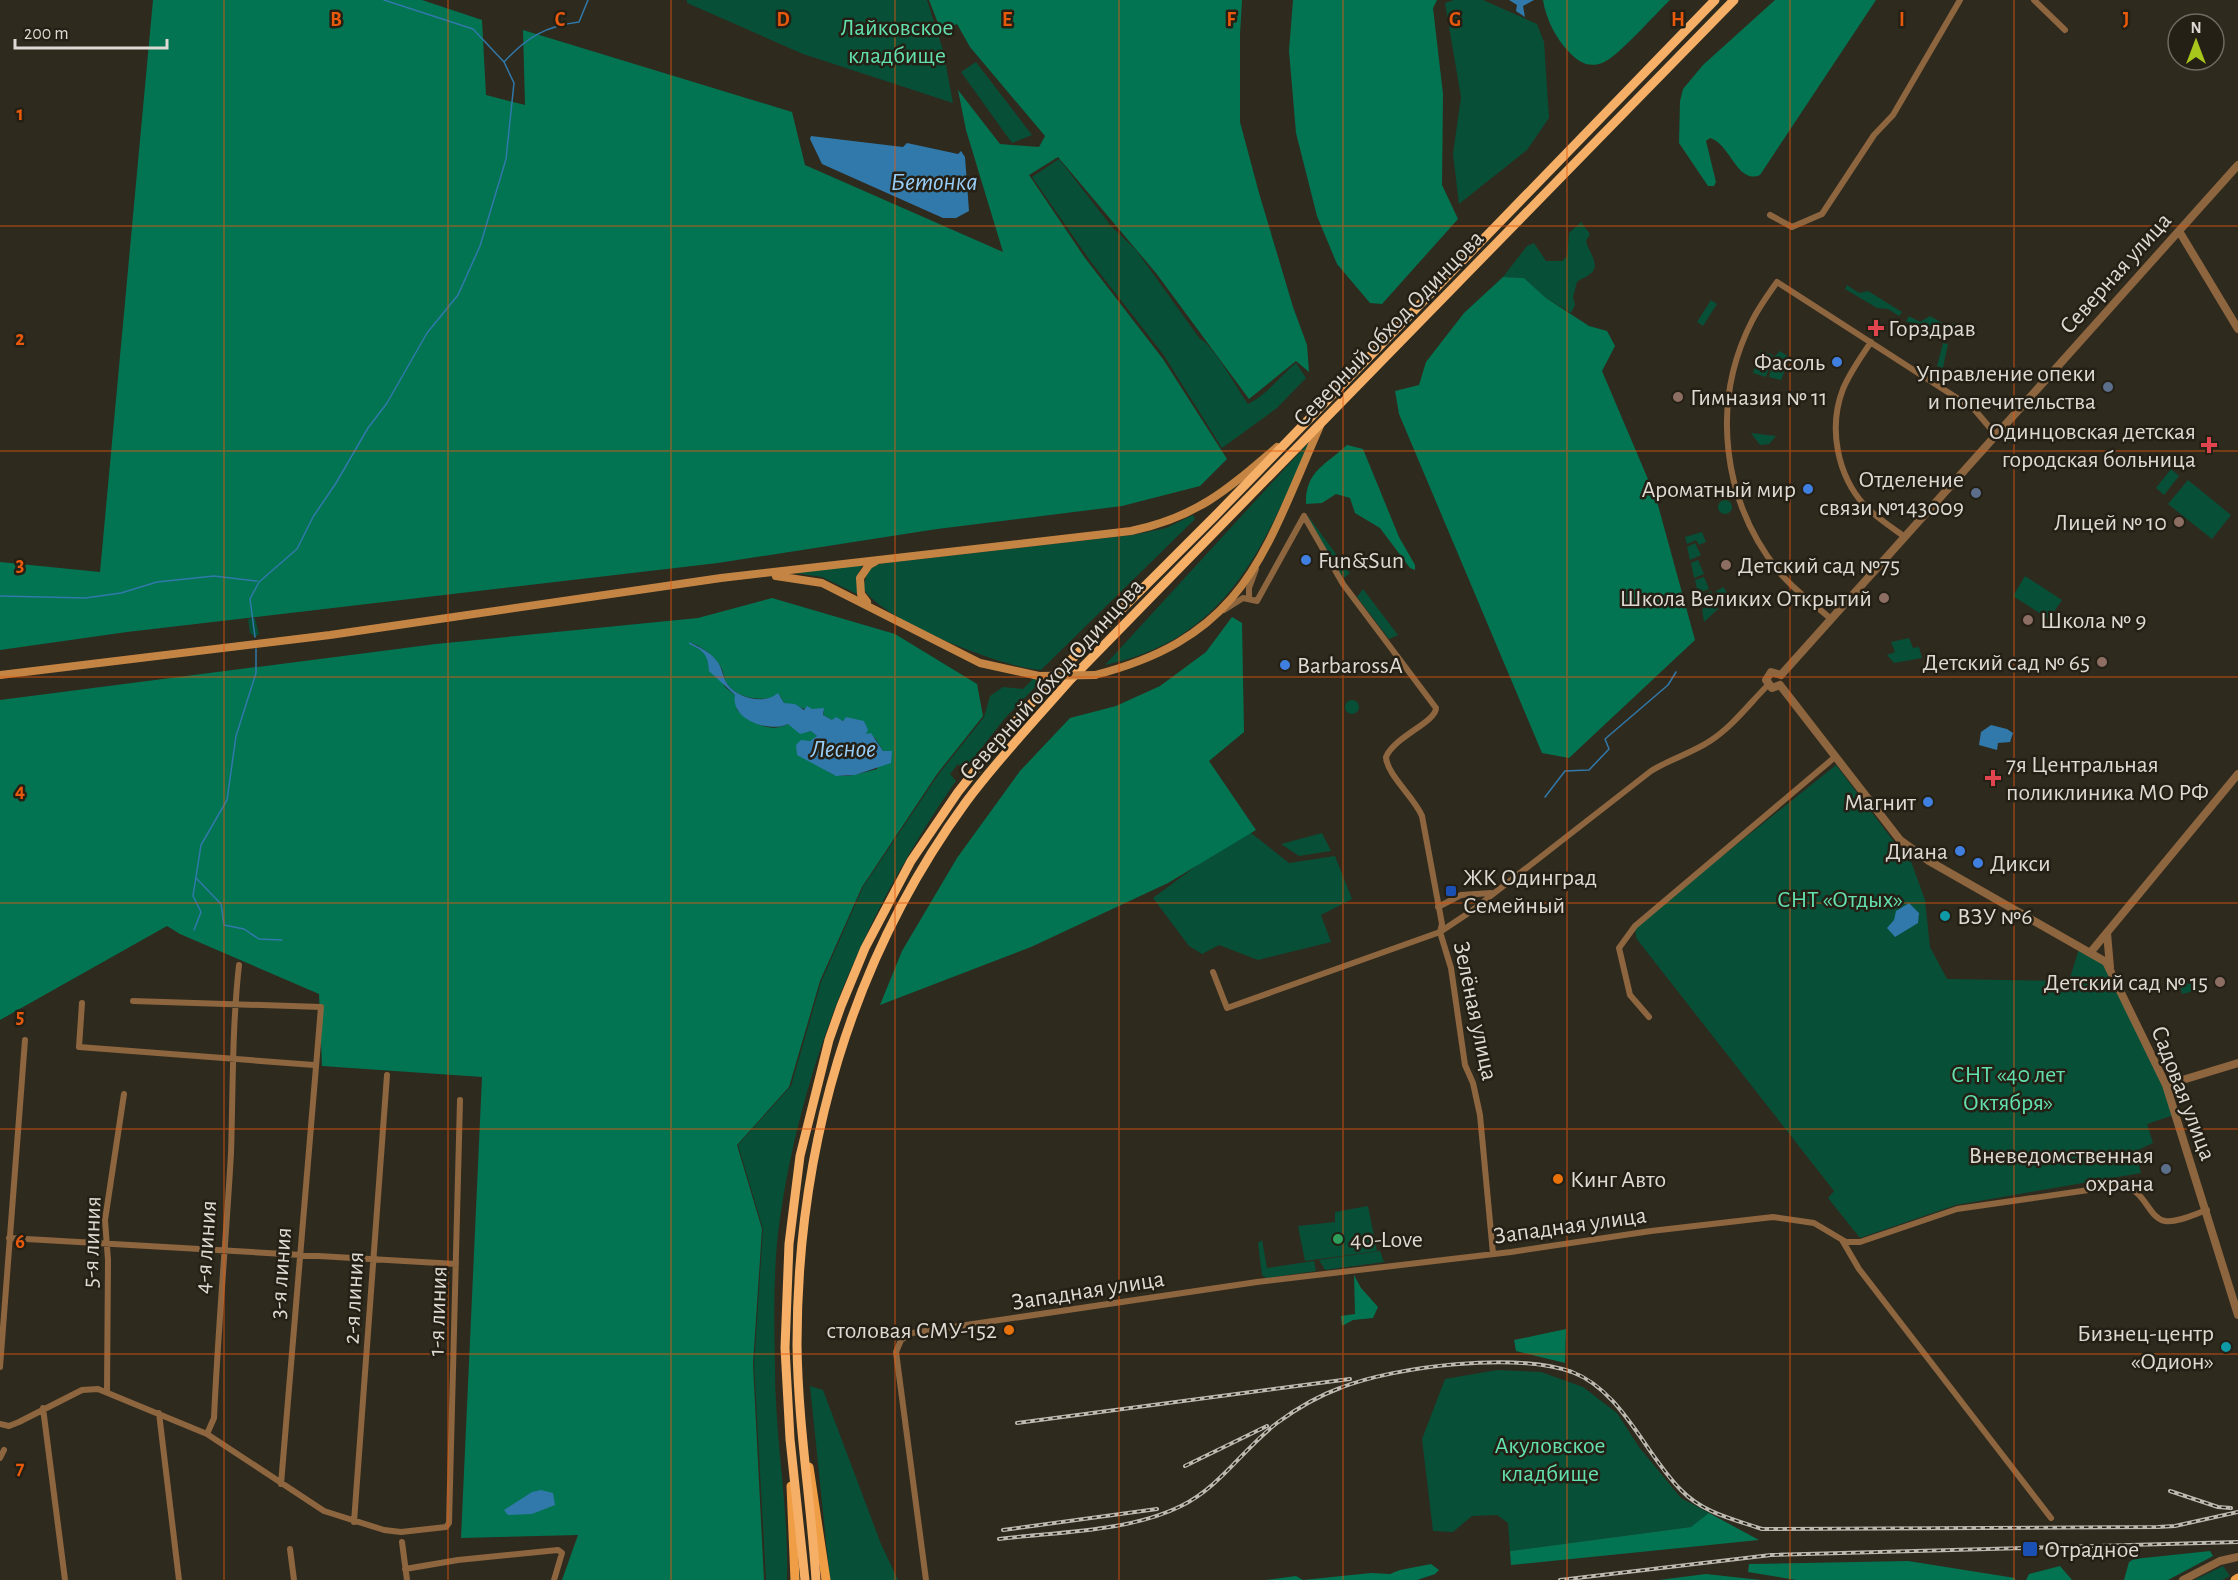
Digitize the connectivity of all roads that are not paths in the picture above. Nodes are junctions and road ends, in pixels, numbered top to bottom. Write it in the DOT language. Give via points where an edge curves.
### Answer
graph roads {
  1 [pos="1715,0"];
  2 [pos="1734,0"];
  3 [pos="1960,0"];
  4 [pos="2034,0"];
  5 [pos="2065,30"];
  6 [pos="2238,165"];
  7 [pos="1770,215"];
  8 [pos="2179,231"];
  9 [pos="2238,329"];
  10 [pos="1871,342"];
  11 [pos="1320,426"];
  12 [pos="1293,434"];
  13 [pos="1996,435"];
  14 [pos="1905,537"];
  15 [pos="885,559"];
  16 [pos="1257,566"];
  17 [pos="721,578"];
  18 [pos="1249,597"];
  19 [pos="873,607"];
  20 [pos="1831,619"];
  21 [pos="1208,621"];
  22 [pos="0,675"];
  23 [pos="1781,675"];
  24 [pos="1768,685"];
  25 [pos="1780,685"];
  26 [pos="1835,757"];
  27 [pos="2238,774"];
  28 [pos="1497,891"];
  29 [pos="1438,908"];
  30 [pos="1440,932"];
  31 [pos="2107,933"];
  32 [pos="2090,952"];
  33 [pos="239,966"];
  34 [pos="2110,970"];
  35 [pos="1213,972"];
  36 [pos="133,1001"];
  37 [pos="82,1003"];
  38 [pos="235,1004"];
  39 [pos="1649,1017"];
  40 [pos="26,1040"];
  41 [pos="234,1060"];
  42 [pos="2238,1063"];
  43 [pos="314,1065"];
  44 [pos="387,1076"];
  45 [pos="2166,1085"];
  46 [pos="124,1094"];
  47 [pos="460,1100"];
  48 [pos="2207,1210"];
  49 [pos="9,1238"];
  50 [pos="1842,1239"];
  51 [pos="108,1244"];
  52 [pos="223,1250"];
  53 [pos="1493,1254"];
  54 [pos="299,1255"];
  55 [pos="372,1259"];
  56 [pos="456,1264"];
  57 [pos="2238,1315"];
  58 [pos="0,1367"];
  59 [pos="107,1391"];
  60 [pos="44,1408"];
  61 [pos="159,1413"];
  62 [pos="1,1425"];
  63 [pos="207,1434"];
  64 [pos="804,1438"];
  65 [pos="790,1439"];
  66 [pos="4,1450"];
  67 [pos="0,1458"];
  68 [pos="281,1484"];
  69 [pos="2051,1518"];
  70 [pos="354,1522"];
  71 [pos="402,1542"];
  72 [pos="290,1550"];
  73 [pos="2238,1557"];
  74 [pos="405,1569"];
  75 [pos="65,1580"];
  76 [pos="179,1580"];
  77 [pos="294,1580"];
  78 [pos="406,1580"];
  79 [pos="554,1580"];
  80 [pos="795,1580"];
  81 [pos="805,1580"];
  82 [pos="816,1580"];
  83 [pos="826,1580"];
  84 [pos="926,1580"];
  85 [pos="2183,1580"];
  1 -- 12 [label="highway, Северный обход Одинцова"];
  2 -- 11 [label="highway, Северный обход Одинцова"];
  3 -- 7 [label="street" via="1893,115 1874,135 1822,214 1792,227"];
  4 -- 5 [label="street"];
  6 -- 8 [label="street, Северная улица"];
  8 -- 9 [label="street"];
  8 -- 13 [label="street, Северная улица"];
  10 -- 13 [label="street" via="1974,408"];
  10 -- 14 [label="street" via="1842,392 1836,444 1856,494"];
  10 -- 20 [label="street" via="1777,282 1747,332 1727,399 1730,465 1754,535 1789,582"];
  11 -- 16 [label="main road"];
  11 -- 64 [label="highway, Северный обход Одинцова" via="1011,745 965,803 891,922 853,1010 813,1157 798,1292"];
  12 -- 15 [label="main road" via="1203,506 1160,525"];
  12 -- 65 [label="highway, Северный обход Одинцова" via="1061,670 1001,738 926,837 865,948 829,1040 800,1156 786,1291"];
  13 -- 14 [label="street, Северная улица"];
  14 -- 20 [label="street, Северная улица"];
  15 -- 17 [label="main road"];
  15 -- 19 [label="main road" via="869,565 860,578 861,594"];
  16 -- 18 [label="street"];
  16 -- 21 [label="main road" via="1227,606"];
  17 -- 19 [label="main road" via="804,578 841,590"];
  17 -- 22 [label="main road" via="342,633"];
  18 -- 21 [label="street"];
  18 -- 29 [label="street" via="1257,601 1304,516 1343,584 1436,708 1433,717 1392,745 1386,757 1422,816"];
  19 -- 21 [label="main road, bridge" via="980,663 1039,676 1095,675 1178,645"];
  20 -- 23 [label="street, Северная улица"];
  23 -- 24 [label="street" via="1769,674"];
  23 -- 25 [label="street"];
  24 -- 25 [label="street"];
  24 -- 28 [label="street" via="1708,743 1651,771"];
  25 -- 26 [label="street, Садовая улица"];
  26 -- 32 [label="street, Садовая улица" via="1890,831 1910,849"];
  26 -- 39 [label="street" via="1635,926 1618,950 1630,995"];
  27 -- 31 [label="street"];
  28 -- 29 [label="street" via="1461,895"];
  28 -- 30 [label="street"];
  29 -- 30 [label="street"];
  30 -- 35 [label="street, Зелёная улица" via="1227,1008"];
  30 -- 53 [label="street, Зелёная улица" via="1450,968 1464,1065 1473,1083 1480,1115"];
  31 -- 32 [label="street"];
  31 -- 34 [label="street"];
  32 -- 34 [label="street, Садовая улица" via="2106,962"];
  33 -- 38 [label="street, 4-я линия"];
  34 -- 45 [label="street, Садовая улица"];
  36 -- 38 [label="street"];
  37 -- 41 [label="street" via="79,1047"];
  38 -- 41 [label="street, 4-я линия"];
  38 -- 43 [label="street, 3-я линия" via="321,1007"];
  40 -- 49 [label="street"];
  41 -- 43 [label="street"];
  41 -- 52 [label="street, 4-я линия"];
  42 -- 45 [label="street"];
  43 -- 54 [label="street, 3-я линия"];
  44 -- 55 [label="street, 2-я линия"];
  45 -- 48 [label="street, Садовая улица"];
  46 -- 51 [label="street, 5-я линия" via="107,1201"];
  47 -- 56 [label="street, 1-я линия"];
  48 -- 50 [label="street" via="2164,1221 2155,1216 2140,1193 2123,1185 1957,1209 1860,1242"];
  48 -- 57 [label="street, Садовая улица"];
  49 -- 51 [label="street"];
  49 -- 58 [label="street"];
  50 -- 53 [label="street, Западная улица" via="1814,1223 1773,1217"];
  50 -- 69 [label="street" via="1859,1269"];
  51 -- 52 [label="street"];
  51 -- 59 [label="street, 5-я линия"];
  52 -- 54 [label="street"];
  52 -- 63 [label="street, 4-я линия" via="214,1418"];
  53 -- 84 [label="street, Западная улица" via="1257,1282 912,1333 901,1340 896,1352"];
  54 -- 55 [label="street"];
  54 -- 68 [label="street, 3-я линия"];
  55 -- 56 [label="street"];
  55 -- 70 [label="street, 2-я линия"];
  56 -- 70 [label="street, 1-я линия" via="449,1523 443,1528 401,1532"];
  59 -- 60 [label="street" via="82,1390"];
  59 -- 61 [label="street"];
  60 -- 62 [label="street" via="19,1422"];
  60 -- 75 [label="street"];
  61 -- 63 [label="street"];
  61 -- 76 [label="street"];
  63 -- 68 [label="street"];
  64 -- 82 [label="highway, Северный обход Одинцова"];
  64 -- 83 [label="main road"];
  65 -- 80 [label="main road"];
  65 -- 81 [label="highway, Северный обход Одинцова"];
  66 -- 67 [label="street"];
  68 -- 70 [label="street" via="324,1511"];
  71 -- 74 [label="street"];
  72 -- 77 [label="street"];
  73 -- 85 [label="street" via="2220,1561"];
  74 -- 78 [label="street"];
  74 -- 79 [label="street" via="561,1551"];
}
